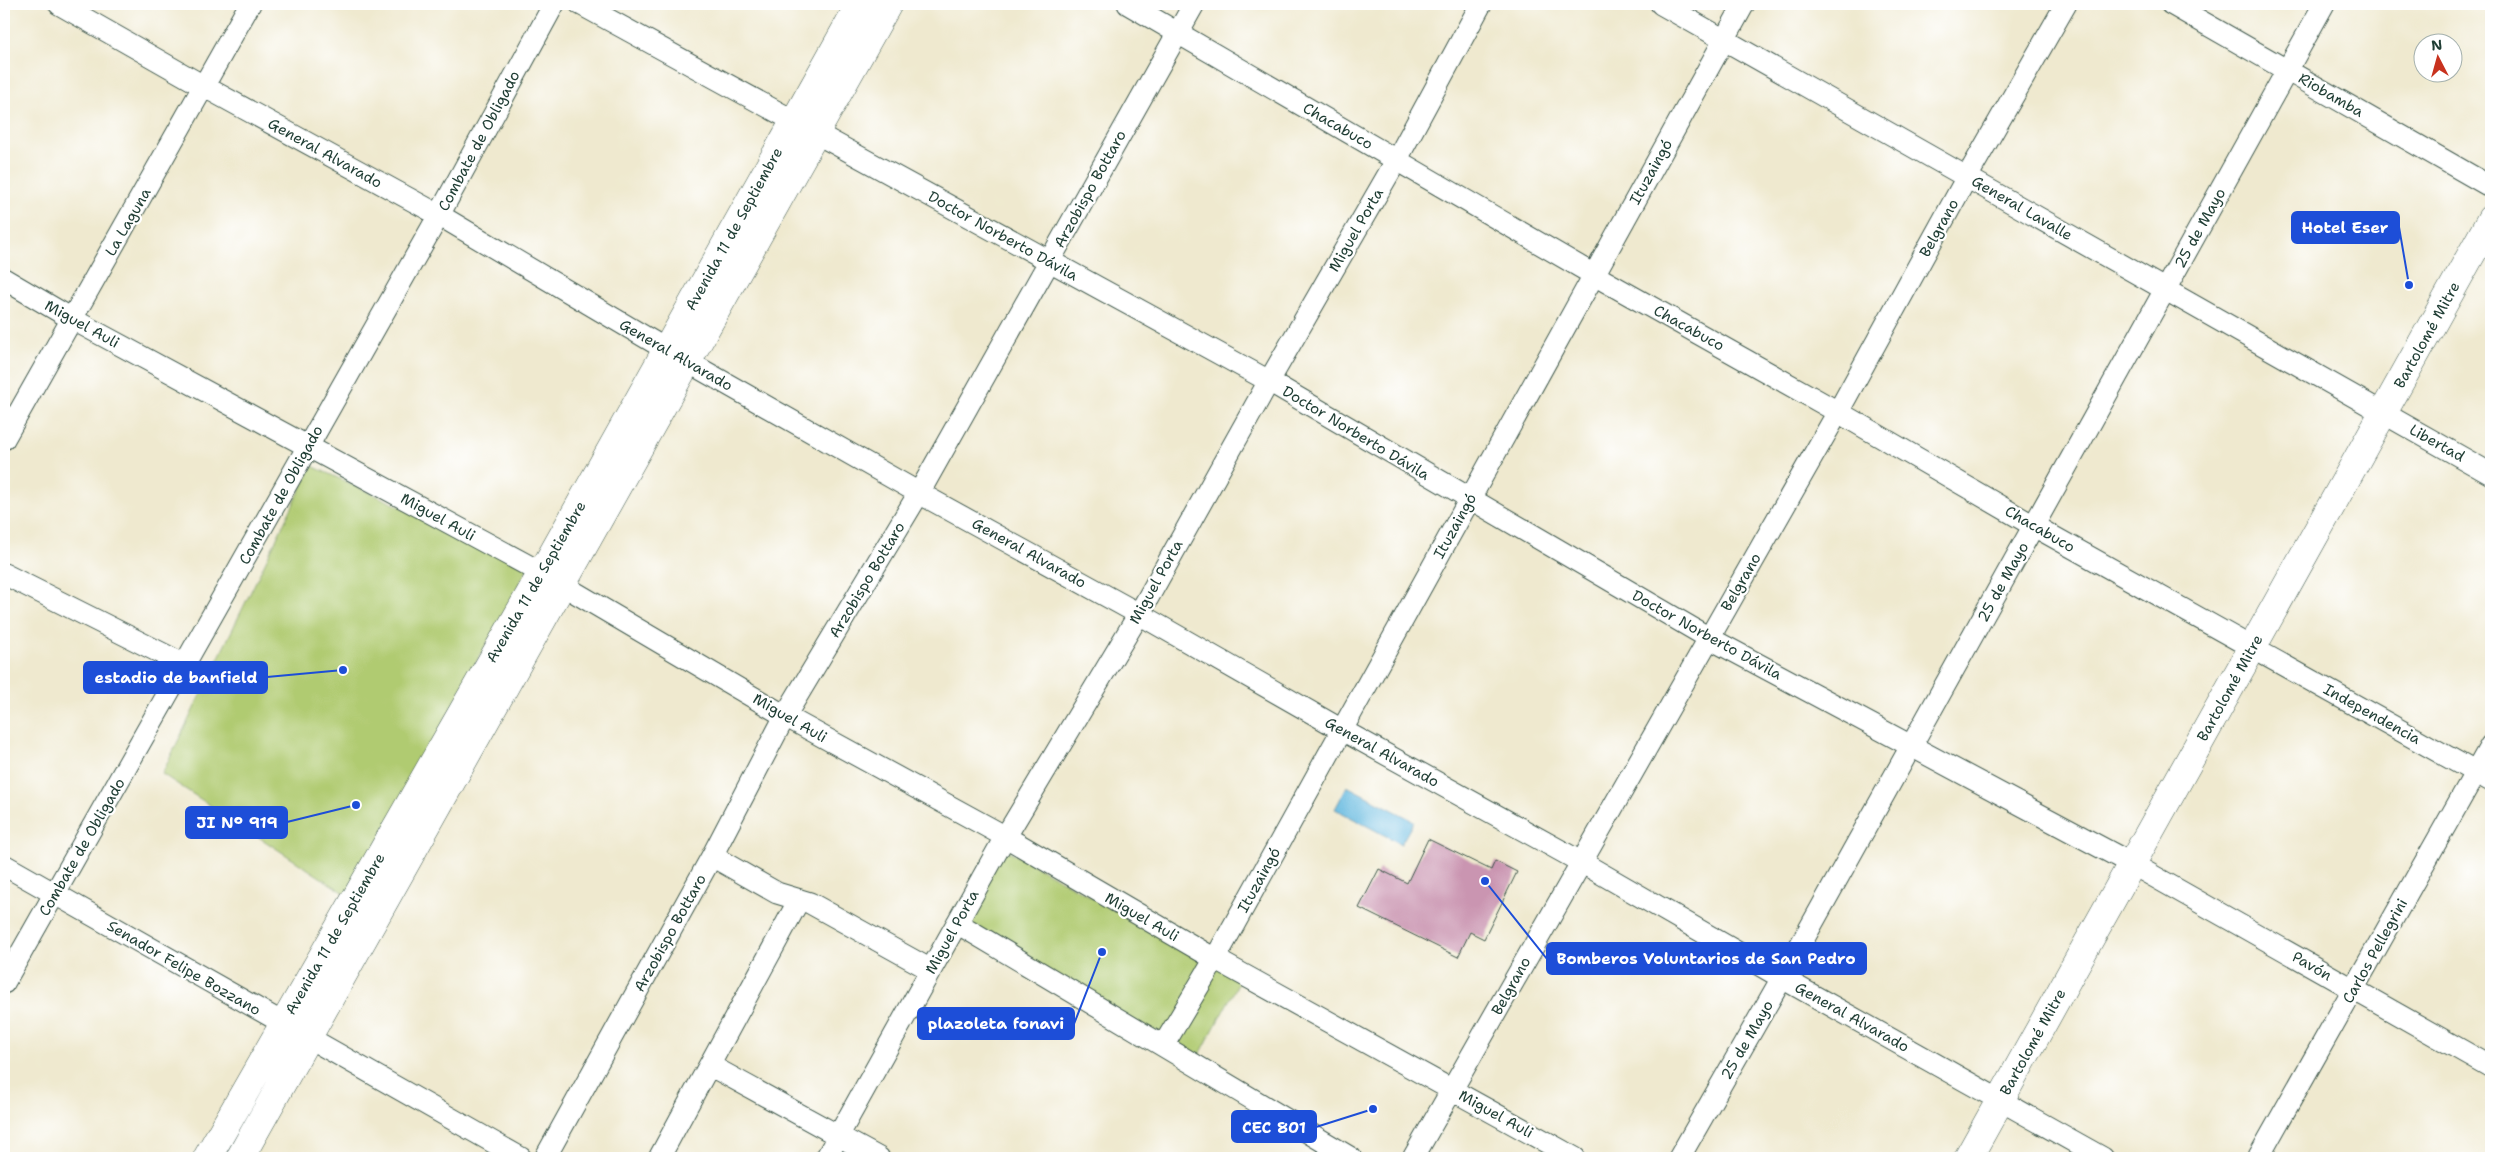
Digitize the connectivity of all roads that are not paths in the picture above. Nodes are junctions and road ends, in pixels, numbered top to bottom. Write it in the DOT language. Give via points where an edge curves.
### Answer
graph roads {
  1 [pos="59,4"];
  2 [pos="250,4"];
  3 [pos="554,4"];
  4 [pos="580,4"];
  5 [pos="860,4"];
  6 [pos="888,4"];
  7 [pos="1128,4"];
  8 [pos="1194,4"];
  9 [pos="1481,4"];
  10 [pos="1661,4"];
  11 [pos="1744,4"];
  12 [pos="2066,4"];
  13 [pos="2171,4"];
  14 [pos="2324,4"];
  15 [pos="1178,32"];
  16 [pos="1724,40"];
  17 [pos="2287,70"];
  18 [pos="205,87"];
  19 [pos="805,127"];
  20 [pos="1396,160"];
  21 [pos="1967,177"];
  22 [pos="2491,186"];
  23 [pos="439,215"];
  24 [pos="2491,219"];
  25 [pos="1049,261"];
  26 [pos="1594,275"];
  27 [pos="4,279"];
  28 [pos="2165,290"];
  29 [pos="72,319"];
  30 [pos="677,356"];
  31 [pos="1269,381"];
  32 [pos="1838,412"];
  33 [pos="2383,413"];
  34 [pos="4,439"];
  35 [pos="308,446"];
  36 [pos="2491,474"];
  37 [pos="919,493"];
  38 [pos="1469,500"];
  39 [pos="2034,526"];
  40 [pos="4,574"];
  41 [pos="552,579"];
  42 [pos="1139,614"];
  43 [pos="1709,638"];
  44 [pos="2252,647"];
  45 [pos="185,665"];
  46 [pos="785,716"];
  47 [pos="1342,730"];
  48 [pos="2491,745"];
  49 [pos="1911,747"];
  50 [pos="2484,776"];
  51 [pos="1006,837"];
  52 [pos="712,856"];
  53 [pos="1581,862"];
  54 [pos="2132,864"];
  55 [pos="4,865"];
  56 [pos="55,894"];
  57 [pos="799,900"];
  58 [pos="957,923"];
  59 [pos="1215,959"];
  60 [pos="931,970"];
  61 [pos="1782,978"];
  62 [pos="4,983"];
  63 [pos="2353,989"];
  64 [pos="282,1025"];
  65 [pos="307,1038"];
  66 [pos="1163,1046"];
  67 [pos="710,1066"];
  68 [pos="2491,1067"];
  69 [pos="1452,1090"];
  70 [pos="2000,1101"];
  71 [pos="839,1136"];
  72 [pos="207,1158"];
  73 [pos="240,1158"];
  74 [pos="521,1158"];
  75 [pos="545,1158"];
  76 [pos="659,1158"];
  77 [pos="826,1158"];
  78 [pos="879,1158"];
  79 [pos="1350,1158"];
  80 [pos="1413,1158"];
  81 [pos="1575,1158"];
  82 [pos="1679,1158"];
  83 [pos="1968,1158"];
  84 [pos="2103,1158"];
  85 [pos="2258,1158"];
  1 -- 18 [label="street, General Alvarado"];
  2 -- 18 [label="street, La Laguna"];
  3 -- 23 [label="street, Combate de Obligado"];
  4 -- 19 [label="street, Doctor Norberto Dávila"];
  5 -- 19 [label="main road, Avenida 11 de Septiembre"];
  6 -- 19 [label="main road, Avenida 11 de Septiembre"];
  7 -- 15 [label="street, Chacabuco"];
  8 -- 15 [label="street, Arzobispo Bottaro"];
  9 -- 20 [label="street, Miguel Porta"];
  10 -- 16 [label="street, General Lavalle"];
  11 -- 16 [label="street, Ituzaingó"];
  12 -- 21 [label="street, Belgrano"];
  13 -- 17 [label="street, Riobamba"];
  14 -- 17 [label="street, 25 de Mayo"];
  15 -- 20 [label="street, Chacabuco"];
  15 -- 25 [label="street, Arzobispo Bottaro"];
  16 -- 21 [label="street, General Lavalle"];
  16 -- 26 [label="street, Ituzaingó"];
  17 -- 22 [label="street, Riobamba"];
  17 -- 28 [label="street, 25 de Mayo"];
  18 -- 23 [label="street, General Alvarado"];
  18 -- 29 [label="street, La Laguna"];
  19 -- 25 [label="street, Doctor Norberto Dávila"];
  19 -- 30 [label="main road, Avenida 11 de Septiembre"];
  20 -- 26 [label="street, Chacabuco"];
  20 -- 31 [label="street, Miguel Porta"];
  21 -- 28 [label="street, General Lavalle"];
  21 -- 32 [label="street, Belgrano"];
  23 -- 30 [label="street, General Alvarado"];
  23 -- 35 [label="street, Combate de Obligado"];
  24 -- 33 [label="main road, Bartolomé Mitre"];
  25 -- 31 [label="street, Doctor Norberto Dávila"];
  25 -- 37 [label="street, Arzobispo Bottaro"];
  26 -- 32 [label="street, Chacabuco"];
  26 -- 38 [label="street, Ituzaingó"];
  27 -- 29 [label="street, Miguel Auli"];
  28 -- 33 [label="street, General Lavalle"];
  28 -- 39 [label="street, 25 de Mayo"];
  29 -- 34 [label="street, La Laguna"];
  29 -- 35 [label="street, Miguel Auli"];
  30 -- 37 [label="street, General Alvarado"];
  30 -- 41 [label="main road, Avenida 11 de Septiembre"];
  31 -- 38 [label="street, Doctor Norberto Dávila"];
  31 -- 42 [label="street, Miguel Porta"];
  32 -- 39 [label="street, Chacabuco"];
  32 -- 43 [label="street, Belgrano"];
  33 -- 36 [label="street, Libertad"];
  33 -- 44 [label="main road, Bartolomé Mitre"];
  35 -- 41 [label="street, Miguel Auli"];
  35 -- 45 [label="street, Combate de Obligado"];
  37 -- 42 [label="street, General Alvarado"];
  37 -- 46 [label="street, Arzobispo Bottaro"];
  38 -- 43 [label="street, Doctor Norberto Dávila"];
  38 -- 47 [label="street, Ituzaingó"];
  39 -- 44 [label="street, Chacabuco"];
  39 -- 49 [label="street, 25 de Mayo"];
  40 -- 45 [label="street"];
  41 -- 46 [label="street, Miguel Auli"];
  41 -- 64 [label="main road, Avenida 11 de Septiembre"];
  41 -- 65 [label="main road, Avenida 11 de Septiembre"];
  42 -- 47 [label="street, General Alvarado"];
  42 -- 51 [label="street, Miguel Porta"];
  43 -- 49 [label="street, Doctor Norberto Dávila"];
  43 -- 53 [label="street, Belgrano"];
  44 -- 50 [label="street, Independencia"];
  44 -- 54 [label="main road, Bartolomé Mitre"];
  45 -- 56 [label="street, Combate de Obligado"];
  46 -- 51 [label="street, Miguel Auli"];
  46 -- 52 [label="street, Arzobispo Bottaro"];
  47 -- 53 [label="street, General Alvarado"];
  47 -- 59 [label="street, Ituzaingó"];
  48 -- 50 [label="street, Carlos Pellegrini"];
  49 -- 54 [label="street, Doctor Norberto Dávila"];
  49 -- 61 [label="street, 25 de Mayo"];
  50 -- 63 [label="street, Carlos Pellegrini"];
  51 -- 58 [label="street, Miguel Porta"];
  51 -- 59 [label="street, Miguel Auli"];
  52 -- 57 [label="street" via="778,893"];
  52 -- 75 [label="street, Arzobispo Bottaro"];
  53 -- 61 [label="street, General Alvarado"];
  53 -- 69 [label="street, Belgrano"];
  54 -- 63 [label="street, Pavón"];
  54 -- 70 [label="main road, Bartolomé Mitre"];
  55 -- 56 [label="street, Senador Felipe Bozzano"];
  56 -- 62 [label="street, Combate de Obligado"];
  56 -- 64 [label="street, Senador Felipe Bozzano"];
  57 -- 60 [label="street" via="810,903"];
  57 -- 67 [label="street"];
  58 -- 60 [label="street, Miguel Porta"];
  58 -- 66 [label="street"];
  59 -- 66 [label="street, Ituzaingó"];
  59 -- 69 [label="street, Miguel Auli"];
  60 -- 71 [label="street, Miguel Porta"];
  61 -- 70 [label="street, General Alvarado"];
  61 -- 82 [label="street, 25 de Mayo"];
  63 -- 68 [label="street, Pavón"];
  63 -- 85 [label="street, Carlos Pellegrini"];
  64 -- 65 [label="street, Senador Felipe Bozzano"];
  64 -- 72 [label="main road, Avenida 11 de Septiembre"];
  65 -- 73 [label="main road, Avenida 11 de Septiembre"];
  65 -- 74 [label="street, Senador Felipe Bozzano"];
  66 -- 79 [label="street"];
  67 -- 71 [label="street"];
  67 -- 76 [label="street"];
  69 -- 80 [label="street, Belgrano"];
  69 -- 81 [label="street, Miguel Auli"];
  70 -- 83 [label="main road, Bartolomé Mitre"];
  70 -- 84 [label="street, General Alvarado"];
  71 -- 77 [label="street, Miguel Porta"];
  71 -- 78 [label="street"];
}
